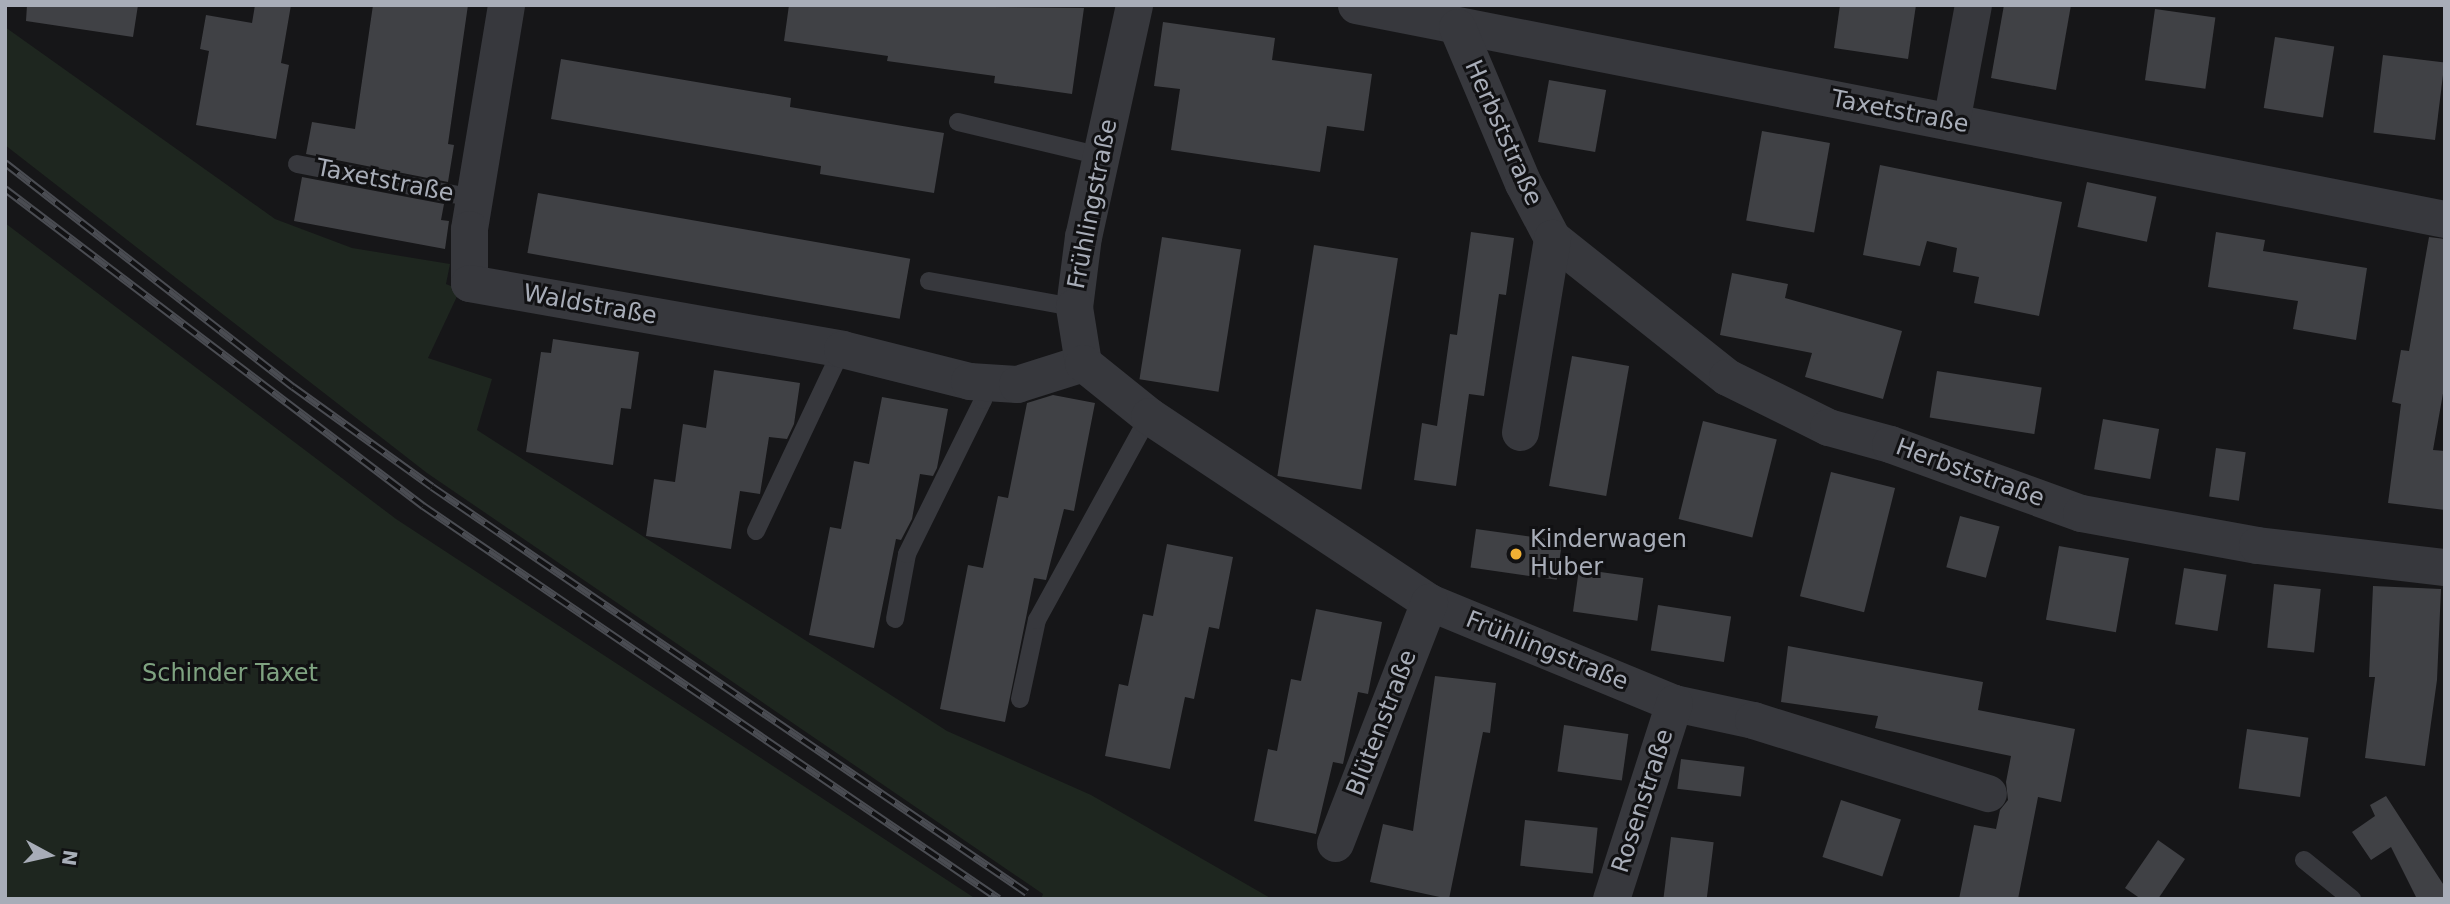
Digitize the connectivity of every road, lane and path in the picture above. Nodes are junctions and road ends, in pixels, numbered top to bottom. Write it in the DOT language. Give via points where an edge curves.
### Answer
graph roads {
  1 [pos="506,5"];
  2 [pos="1134,5"];
  3 [pos="1356,5"];
  4 [pos="1973,5"];
  5 [pos="1457,27"];
  6 [pos="958,122"];
  7 [pos="1951,122"];
  8 [pos="1101,156"];
  9 [pos="297,164"];
  10 [pos="473,198"];
  11 [pos="2445,219"];
  12 [pos="1552,238"];
  13 [pos="929,281"];
  14 [pos="1074,307"];
  15 [pos="842,349"];
  16 [pos="1083,363"];
  17 [pos="986,383"];
  18 [pos="1149,416"];
  19 [pos="1520,432"];
  20 [pos="756,531"];
  21 [pos="2445,567"];
  22 [pos="1429,602"];
  23 [pos="895,619"];
  24 [pos="1020,699"];
  25 [pos="1675,703"];
  26 [pos="1988,793"];
  27 [pos="1335,843"];
  28 [pos="2304,860"];
  29 [pos="1611,899"];
  30 [pos="2352,899"];
  1 -- 10 [label="street, Waldstraße"];
  2 -- 8 [label="street, Frühlingstraße"];
  3 -- 5 [label="street, Taxetstraße"];
  4 -- 7 [label="street"];
  5 -- 7 [label="street, Taxetstraße"];
  5 -- 12 [label="street, Herbststraße" via="1522,183"];
  6 -- 8 [label="lane"];
  7 -- 11 [label="street, Taxetstraße"];
  8 -- 14 [label="street, Frühlingstraße"];
  9 -- 10 [label="lane, Taxetstraße"];
  10 -- 15 [label="street, Waldstraße" via="469,283"];
  12 -- 19 [label="street"];
  12 -- 21 [label="street, Herbststraße" via="1727,377 1828,427 1890,444 2081,513 2256,545"];
  13 -- 14 [label="lane"];
  14 -- 16 [label="street, Frühlingstraße"];
  15 -- 17 [label="street, Waldstraße"];
  15 -- 20 [label="lane"];
  16 -- 17 [label="street, Waldstraße" via="1017,384"];
  16 -- 18 [label="street, Frühlingstraße"];
  17 -- 23 [label="lane" via="983,400 906,554"];
  18 -- 22 [label="street, Frühlingstraße"];
  18 -- 24 [label="lane" via="1037,620"];
  22 -- 25 [label="street, Frühlingstraße"];
  22 -- 27 [label="street, Blütenstraße"];
  25 -- 26 [label="street, Frühlingstraße" via="1753,720"];
  25 -- 29 [label="street, Rosenstraße"];
  28 -- 30 [label="lane"];
}
